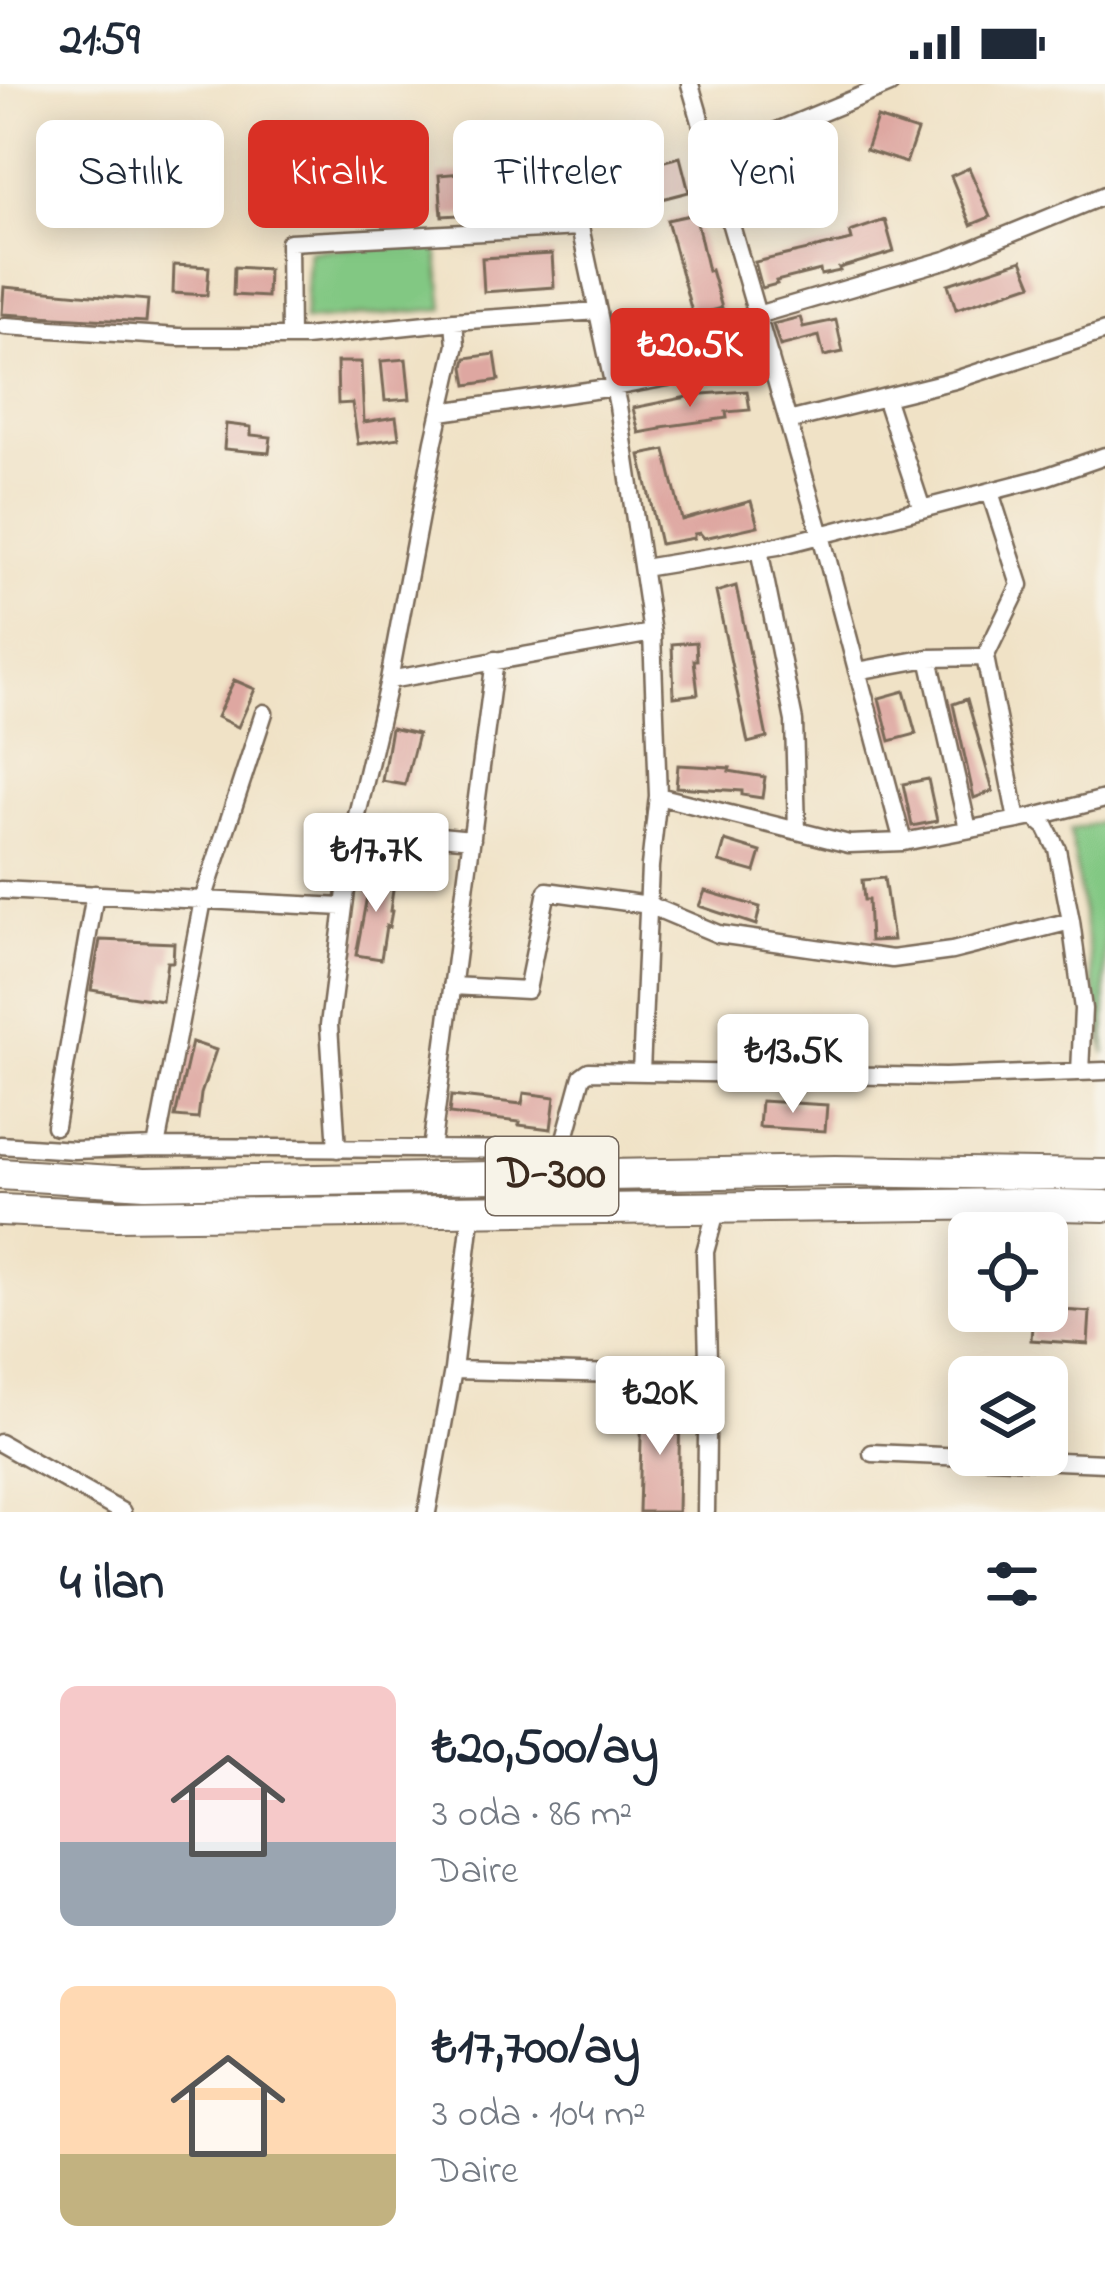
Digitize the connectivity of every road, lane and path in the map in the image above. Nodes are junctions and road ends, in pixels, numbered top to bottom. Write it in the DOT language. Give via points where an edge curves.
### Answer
graph roads {
  1 [pos="690,84"];
  2 [pos="890,84"];
  3 [pos="701,120"];
  4 [pos="803,120"];
  5 [pos="1105,195"];
  6 [pos="732,228"];
  7 [pos="598,311"];
  8 [pos="757,315"];
  9 [pos="454,321"];
  10 [pos="5,326"];
  11 [pos="1105,331"];
  12 [pos="290,337"];
  13 [pos="770,358"];
  14 [pos="614,387"];
  15 [pos="885,398"];
  16 [pos="441,412"];
  17 [pos="788,421"];
  18 [pos="1105,456"];
  19 [pos="990,492"];
  20 [pos="922,509"];
  21 [pos="821,536"];
  22 [pos="759,549"];
  23 [pos="643,568"];
  24 [pos="652,633"];
  25 [pos="985,657"];
  26 [pos="929,658"];
  27 [pos="495,660"];
  28 [pos="857,671"];
  29 [pos="389,680"];
  30 [pos="265,713"];
  31 [pos="658,796"];
  32 [pos="1105,799"];
  33 [pos="1026,819"];
  34 [pos="354,828"];
  35 [pos="968,830"];
  36 [pos="797,831"];
  37 [pos="472,839"];
  38 [pos="903,842"];
  39 [pos="0,890"];
  40 [pos="95,894"];
  41 [pos="202,900"];
  42 [pos="649,905"];
  43 [pos="344,907"];
  44 [pos="1071,921"];
  45 [pos="452,986"];
  46 [pos="1105,1071"];
  47 [pos="640,1072"];
  48 [pos="1080,1072"];
  49 [pos="56,1126"];
  50 [pos="0,1145"];
  51 [pos="156,1148"];
  52 [pos="337,1149"];
  53 [pos="430,1150"];
  54 [pos="561,1153"];
  55 [pos="0,1174"];
  56 [pos="625,1175"];
  57 [pos="1105,1175"];
  58 [pos="1105,1206"];
  59 [pos="718,1208"];
  60 [pos="0,1210"];
  61 [pos="472,1210"];
  62 [pos="708,1359"];
  63 [pos="453,1370"];
  64 [pos="0,1443"];
  65 [pos="872,1453"];
  66 [pos="1105,1463"];
  67 [pos="122,1512"];
  68 [pos="428,1512"];
  69 [pos="706,1512"];
  1 -- 3 [label="street"];
  2 -- 4 [label="street"];
  5 -- 8 [label="street" via="949,259"];
  6 -- 8 [label="street"];
  7 -- 9 [label="street"];
  7 -- 12 [label="street" via="580,227 289,242"];
  7 -- 14 [label="street"];
  8 -- 13 [label="street"];
  9 -- 12 [label="street"];
  9 -- 16 [label="street"];
  10 -- 12 [label="street"];
  11 -- 15 [label="street"];
  13 -- 14 [label="street"];
  13 -- 17 [label="street"];
  14 -- 16 [label="street"];
  14 -- 23 [label="street"];
  15 -- 17 [label="street"];
  15 -- 20 [label="street"];
  16 -- 29 [label="street"];
  17 -- 21 [label="street"];
  18 -- 19 [label="street"];
  19 -- 20 [label="street"];
  19 -- 25 [label="street" via="1020,585"];
  20 -- 21 [label="street"];
  21 -- 22 [label="street"];
  21 -- 28 [label="street"];
  22 -- 23 [label="street"];
  22 -- 36 [label="street" via="794,721"];
  23 -- 24 [label="street"];
  24 -- 27 [label="street"];
  24 -- 31 [label="street"];
  25 -- 26 [label="street"];
  25 -- 33 [label="street"];
  26 -- 28 [label="street"];
  26 -- 35 [label="street"];
  27 -- 29 [label="street"];
  27 -- 37 [label="street"];
  28 -- 38 [label="street"];
  29 -- 34 [label="street"];
  30 -- 41 [label="street"];
  31 -- 36 [label="street"];
  31 -- 42 [label="street"];
  32 -- 33 [label="street"];
  33 -- 35 [label="street"];
  33 -- 44 [label="street" via="1046,827 1057,848"];
  34 -- 37 [label="street"];
  34 -- 43 [label="street"];
  35 -- 38 [label="street"];
  36 -- 38 [label="street" via="849,844"];
  37 -- 45 [label="street"];
  39 -- 40 [label="street"];
  40 -- 41 [label="street"];
  40 -- 49 [label="street"];
  41 -- 43 [label="street"];
  41 -- 51 [label="street"];
  42 -- 44 [label="street" via="718,934 892,959"];
  42 -- 45 [label="street" via="547,891 527,990"];
  42 -- 47 [label="street"];
  43 -- 52 [label="street" via="329,1025"];
  44 -- 48 [label="street" via="1083,1009"];
  45 -- 53 [label="street"];
  46 -- 48 [label="street"];
  47 -- 48 [label="street"];
  47 -- 54 [label="street" via="582,1076"];
  50 -- 51 [label="street"];
  51 -- 52 [label="street"];
  52 -- 53 [label="street"];
  53 -- 54 [label="street"];
  54 -- 56 [label="street"];
  55 -- 56 [label="highway, D-300" via="145,1183"];
  56 -- 57 [label="highway, D-300"];
  58 -- 59 [label="highway, D-300"];
  59 -- 61 [label="highway, D-300"];
  59 -- 62 [label="street" via="705,1252"];
  60 -- 61 [label="highway, D-300"];
  61 -- 63 [label="street"];
  62 -- 63 [label="street" via="666,1375"];
  62 -- 69 [label="street"];
  63 -- 68 [label="street"];
  64 -- 67 [label="street"];
  65 -- 66 [label="street"];
}
